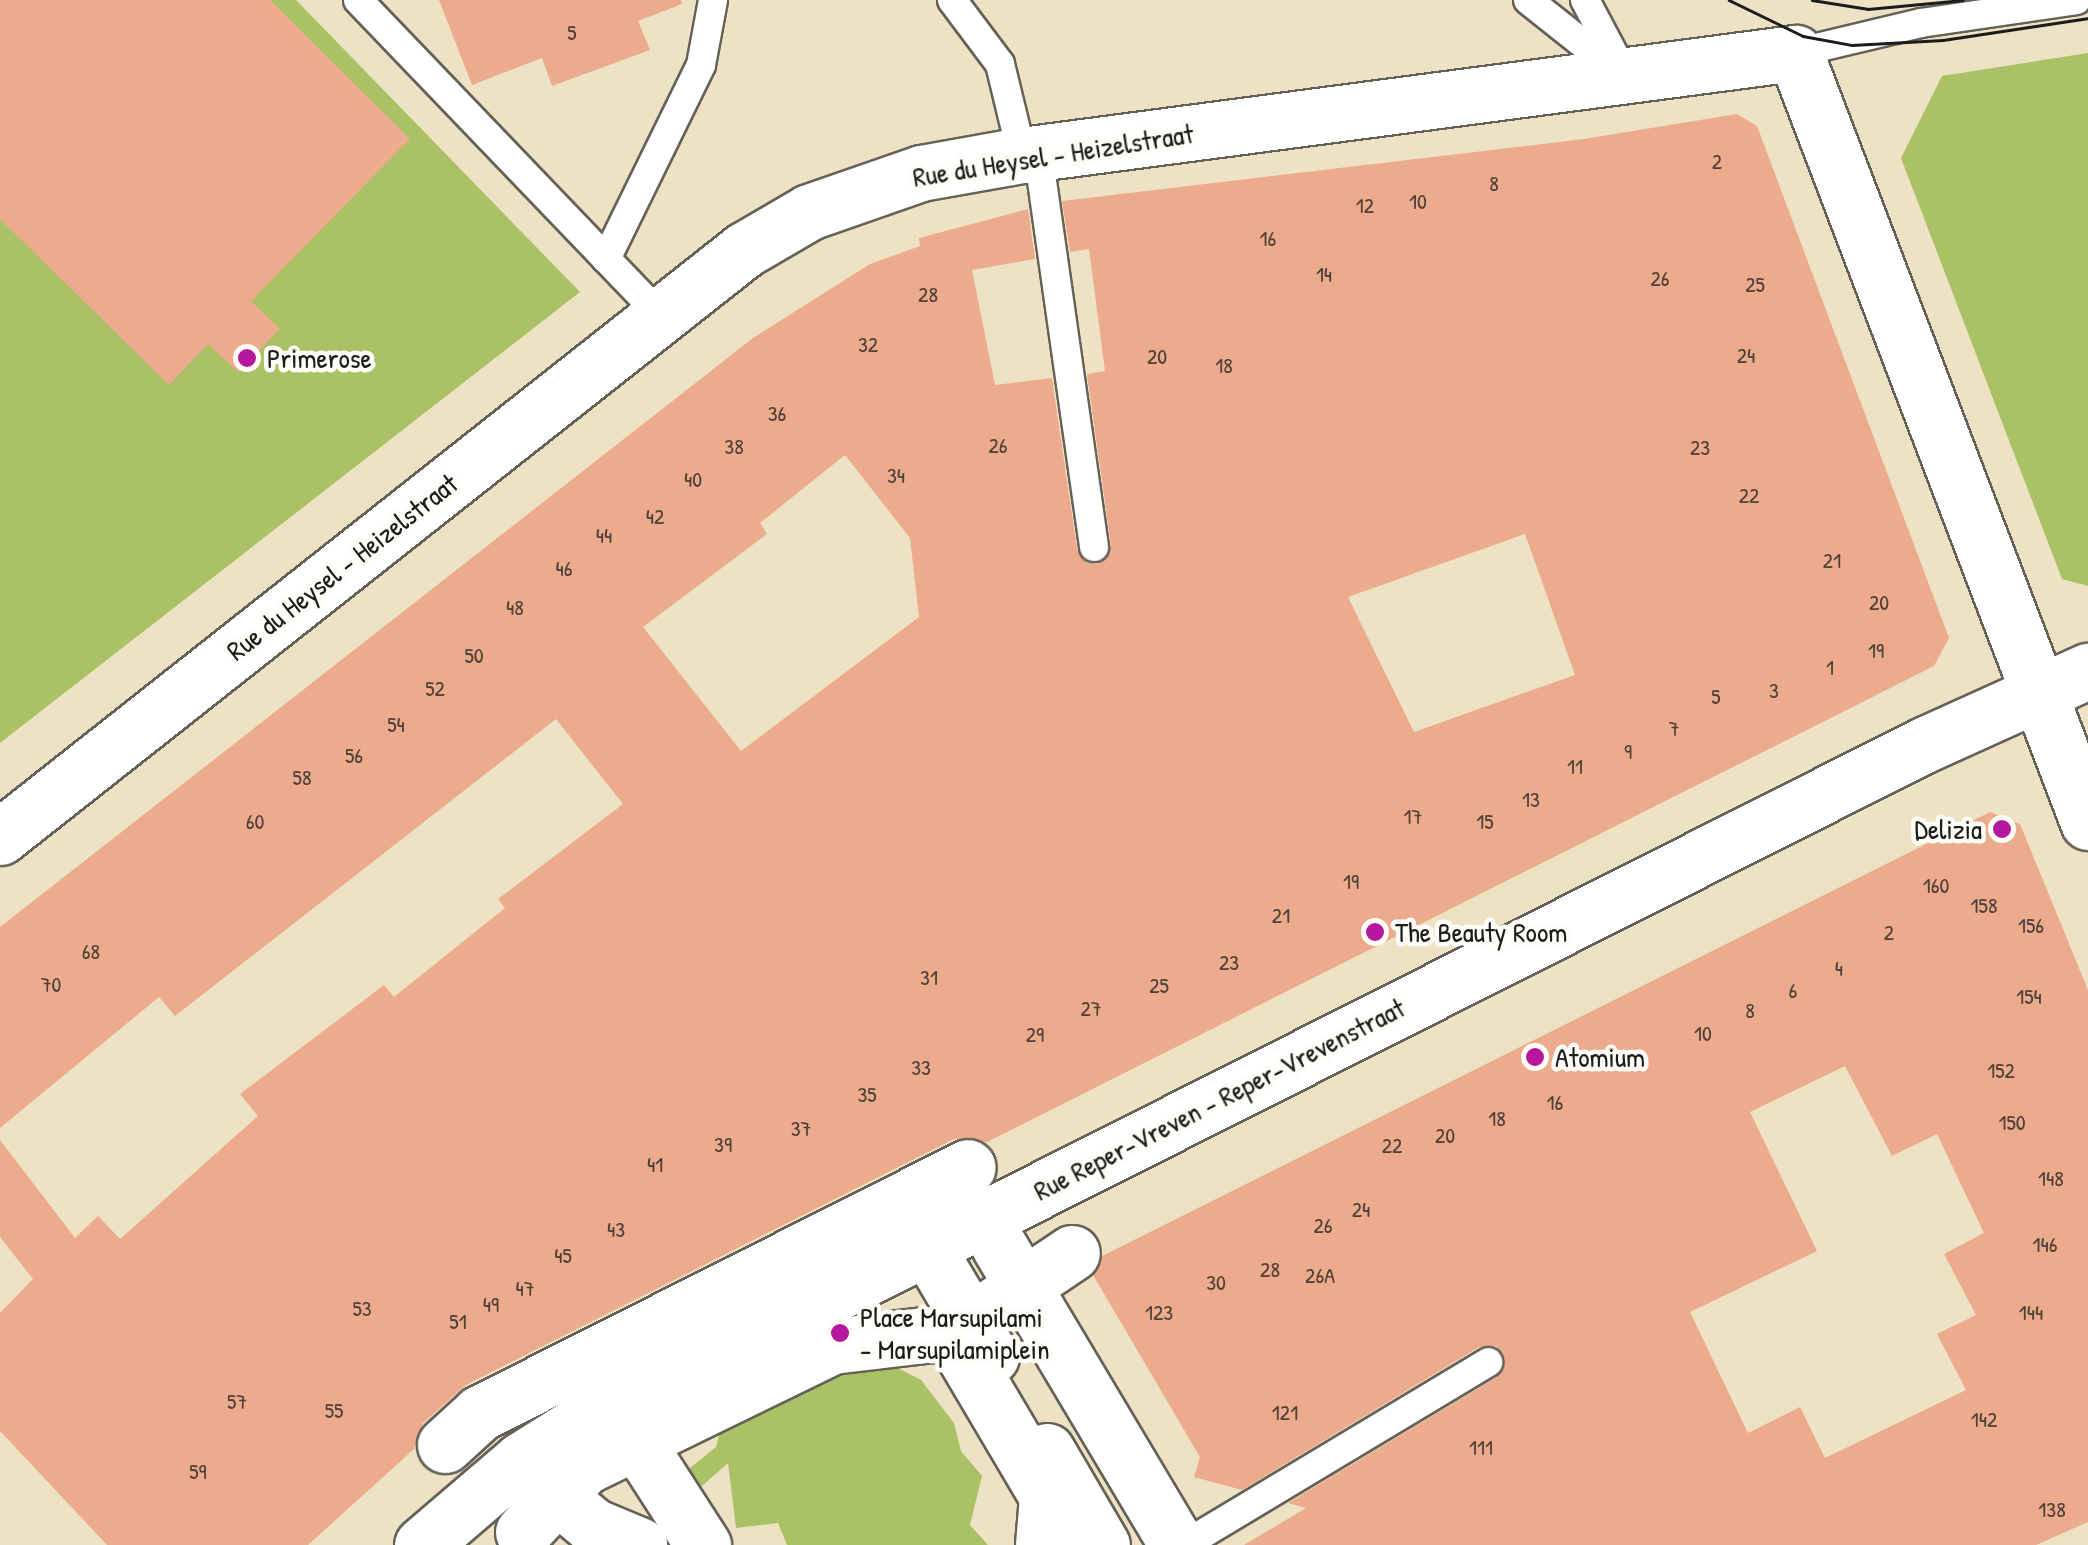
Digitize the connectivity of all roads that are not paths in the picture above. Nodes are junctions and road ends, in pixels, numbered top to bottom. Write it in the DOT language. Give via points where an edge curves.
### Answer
graph roads {
  1 [pos="358,0"];
  2 [pos="713,0"];
  3 [pos="952,0"];
  4 [pos="1528,0"];
  5 [pos="1586,0"];
  6 [pos="2076,0"];
  7 [pos="1795,53"];
  8 [pos="1626,78"];
  9 [pos="1030,154"];
  10 [pos="606,259"];
  11 [pos="661,316"];
  12 [pos="1094,548"];
  13 [pos="2064,681"];
  14 [pos="2088,822"];
  15 [pos="0,837"];
  16 [pos="987,1229"];
  17 [pos="926,1246"];
  18 [pos="1072,1253"];
  19 [pos="1488,1362"];
  20 [pos="636,1441"];
  21 [pos="508,1467"];
  22 [pos="422,1545"];
  23 [pos="639,1545"];
  24 [pos="703,1545"];
  25 [pos="1043,1545"];
  26 [pos="1102,1545"];
  27 [pos="1181,1545"];
  1 -- 10 [label="lane"];
  2 -- 10 [label="lane" via="702,65"];
  3 -- 9 [label="lane" via="1000,64"];
  4 -- 8 [label="lane"];
  5 -- 8 [label="lane"];
  6 -- 7 [label="lane, Rue du Heysel - Heizelstraat" via="1921,23"];
  7 -- 8 [label="street, Rue du Heysel - Heizelstraat"];
  7 -- 13 [label="street"];
  8 -- 9 [label="street, Rue du Heysel - Heizelstraat"];
  9 -- 11 [label="street, Rue du Heysel - Heizelstraat" via="921,174 810,212 744,250"];
  9 -- 12 [label="lane"];
  10 -- 11 [label="lane"];
  11 -- 15 [label="street, Rue du Heysel - Heizelstraat"];
  13 -- 14 [label="street"];
  13 -- 17 [label="street, Rue Reper-Vreven - Reper-Vrevenstraat"];
  16 -- 18 [label="street"];
  16 -- 21 [label="street"];
  16 -- 27 [label="street"];
  17 -- 22 [label="street, Rue Reper-Vreven - Reper-Vrevenstraat" via="550,1438"];
  17 -- 26 [label="street"];
  19 -- 27 [label="lane"];
  20 -- 21 [label="street" via="584,1467"];
  20 -- 24 [label="street"];
  20 -- 25 [label="street" via="832,1346 950,1332 1047,1496"];
  21 -- 23 [label="street" via="593,1526"];
}
